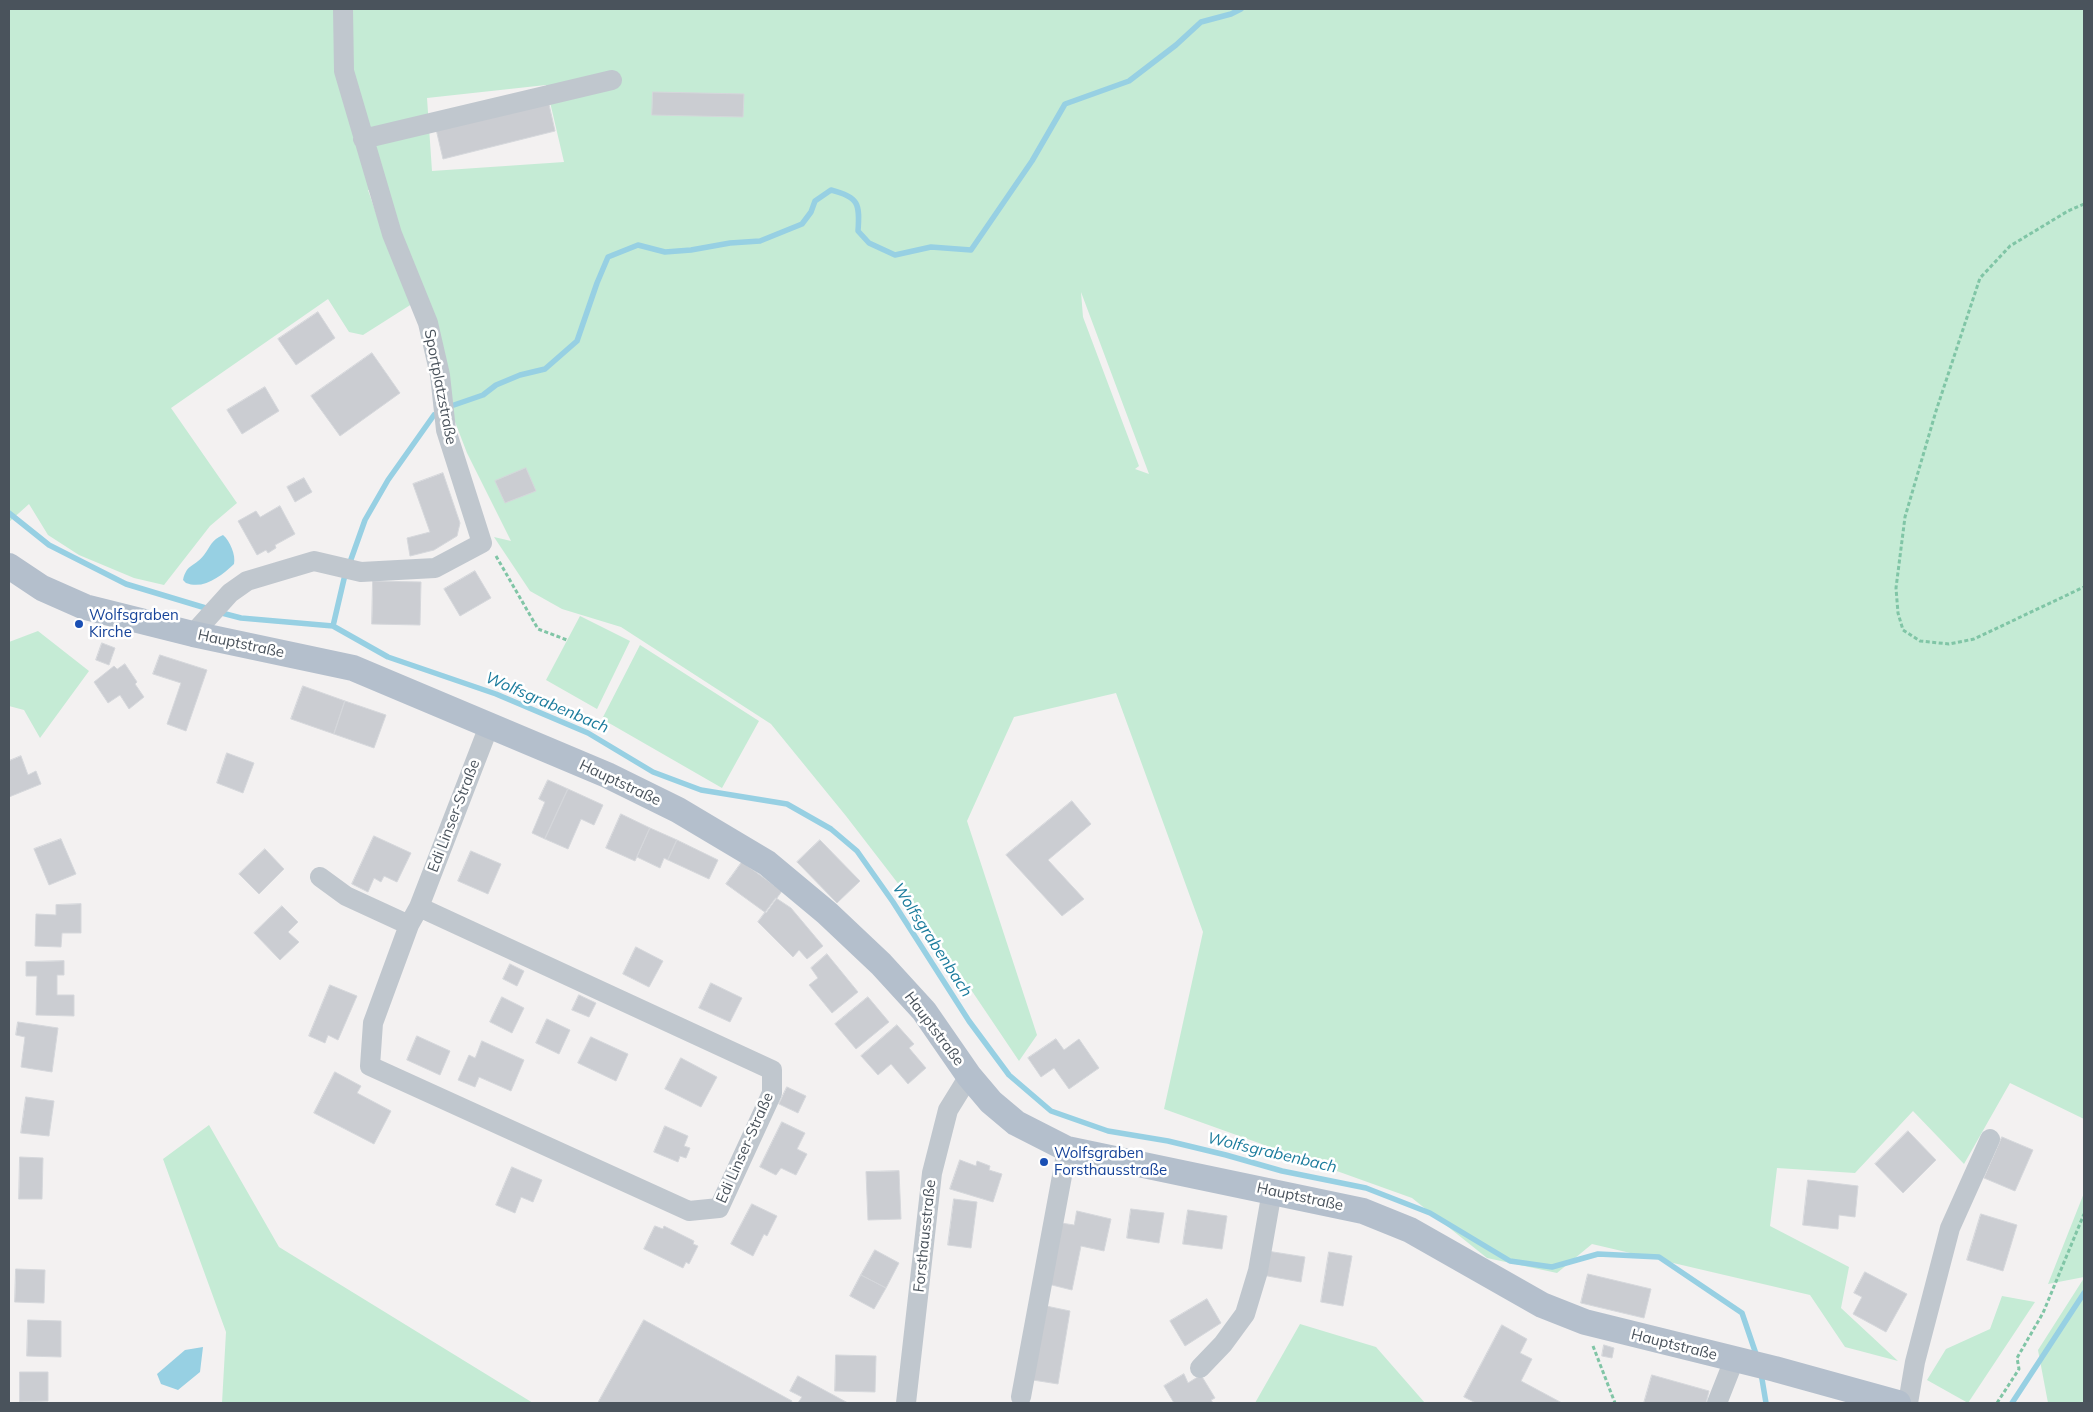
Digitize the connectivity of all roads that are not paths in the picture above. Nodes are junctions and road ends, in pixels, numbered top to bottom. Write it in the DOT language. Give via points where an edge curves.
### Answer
graph roads {
  1 [pos="343,9"];
  2 [pos="612,80"];
  3 [pos="363,139"];
  4 [pos="9,566"];
  5 [pos="201,626"];
  6 [pos="489,726"];
  7 [pos="320,877"];
  8 [pos="420,907"];
  9 [pos="409,925"];
  10 [pos="969,1076"];
  11 [pos="1990,1139"];
  12 [pos="1067,1149"];
  13 [pos="1272,1191"];
  14 [pos="1742,1362"];
  15 [pos="1200,1368"];
  16 [pos="1020,1397"];
  17 [pos="906,1403"];
  18 [pos="1717,1403"];
  19 [pos="1898,1403"];
  20 [pos="1908,1403"];
  1 -- 3 [label="street, Sportplatzstraße" via="344,71"];
  2 -- 3 [label="street"];
  3 -- 5 [label="street, Sportplatzstraße" via="392,234 428,324 440,376 446,430 482,543 436,568 361,572 314,561 247,581 230,593"];
  4 -- 5 [label="main road, Hauptstraße" via="42,588 85,607"];
  5 -- 6 [label="main road, Hauptstraße" via="353,668"];
  6 -- 8 [label="street, Edi Linser-Straße"];
  6 -- 10 [label="main road, Hauptstraße" via="678,810 767,864 881,964 924,1011"];
  7 -- 9 [label="street" via="346,896"];
  8 -- 9 [label="street, Edi Linser-Straße"];
  8 -- 9 [label="street, Edi Linser-Straße" via="772,1070 772,1093 719,1208 689,1211 370,1066 374,1023"];
  10 -- 12 [label="main road, Hauptstraße" via="991,1102 1016,1123"];
  10 -- 17 [label="street, Forsthausstraße" via="948,1110 932,1173"];
  11 -- 20 [label="street" via="1950,1228 1915,1362"];
  12 -- 13 [label="main road, Hauptstraße"];
  12 -- 16 [label="street"];
  13 -- 14 [label="main road, Hauptstraße" via="1363,1210 1387,1220 1542,1305 1584,1322"];
  13 -- 15 [label="street" via="1258,1271 1244,1314 1223,1344"];
  14 -- 18 [label="street"];
  14 -- 19 [label="main road, Hauptstraße"];
}
